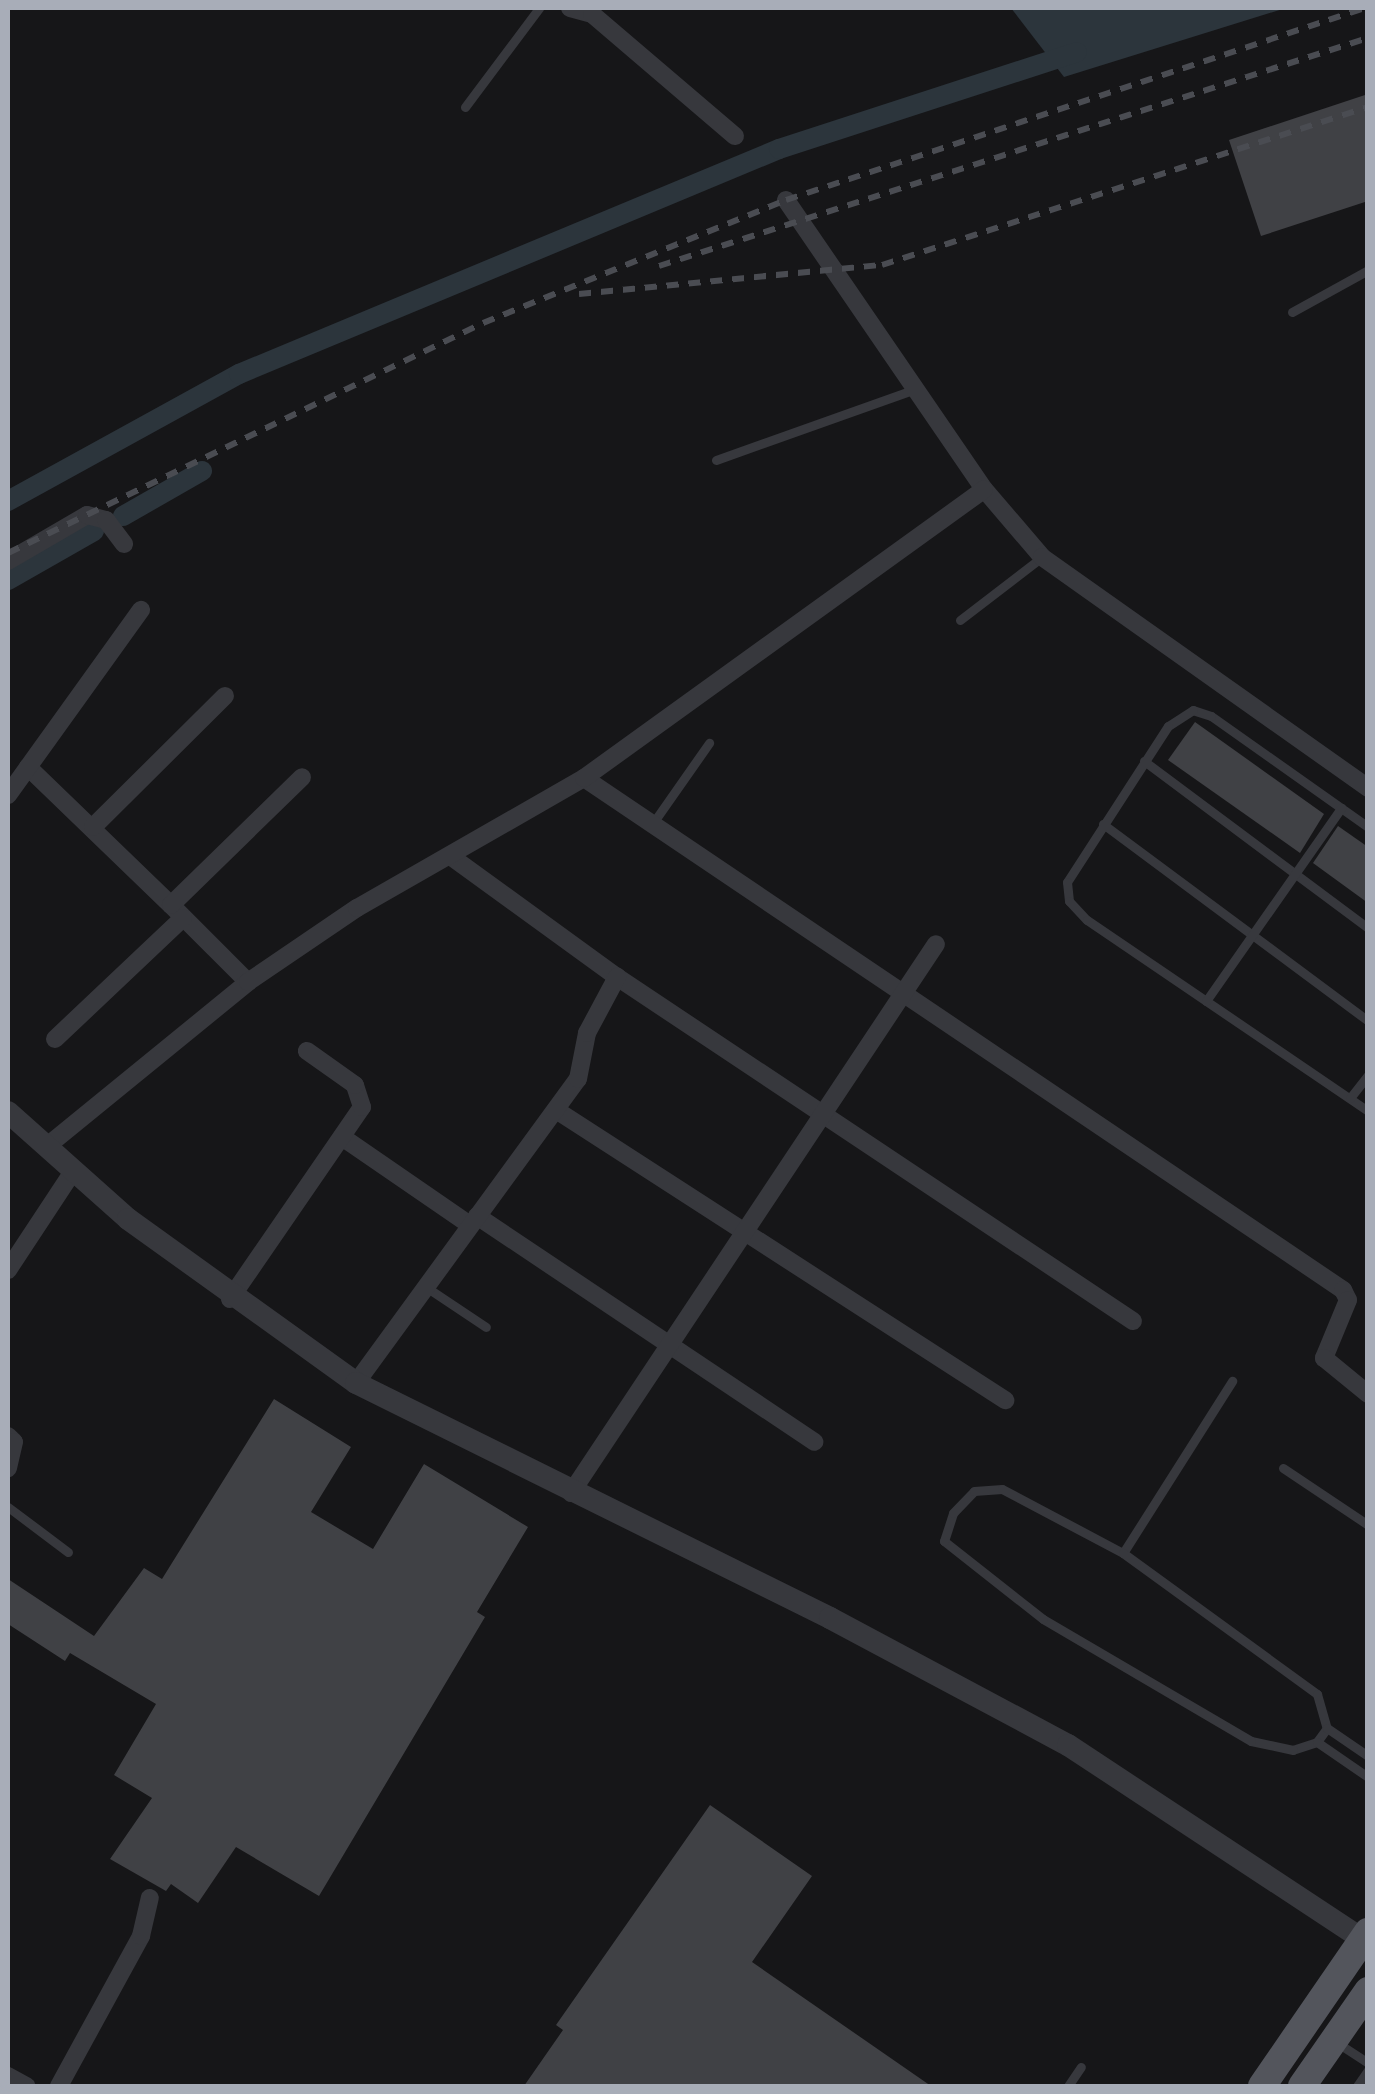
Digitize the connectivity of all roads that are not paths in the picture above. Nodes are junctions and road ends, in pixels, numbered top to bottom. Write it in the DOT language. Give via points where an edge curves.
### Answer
graph roads {
  1 [pos="539,8"];
  2 [pos="570,8"];
  3 [pos="465,107"];
  4 [pos="735,136"];
  5 [pos="786,200"];
  6 [pos="1368,270"];
  7 [pos="1292,312"];
  8 [pos="918,388"];
  9 [pos="716,460"];
  10 [pos="984,489"];
  11 [pos="124,544"];
  12 [pos="1042,557"];
  13 [pos="8,561"];
  14 [pos="141,610"];
  15 [pos="960,620"];
  16 [pos="224,696"];
  17 [pos="709,744"];
  18 [pos="1144,761"];
  19 [pos="28,767"];
  20 [pos="302,777"];
  21 [pos="584,778"];
  22 [pos="1368,788"];
  23 [pos="8,795"];
  24 [pos="1341,808"];
  25 [pos="653,823"];
  26 [pos="1103,824"];
  27 [pos="93,827"];
  28 [pos="1368,827"];
  29 [pos="453,858"];
  30 [pos="1295,875"];
  31 [pos="177,912"];
  32 [pos="1368,928"];
  33 [pos="1252,935"];
  34 [pos="936,944"];
  35 [pos="617,977"];
  36 [pos="248,982"];
  37 [pos="906,989"];
  38 [pos="1206,1002"];
  39 [pos="1368,1021"];
  40 [pos="55,1040"];
  41 [pos="307,1051"];
  42 [pos="1368,1075"];
  43 [pos="1350,1098"];
  44 [pos="556,1110"];
  45 [pos="1368,1111"];
  46 [pos="8,1112"];
  47 [pos="825,1117"];
  48 [pos="342,1136"];
  49 [pos="46,1146"];
  50 [pos="72,1173"];
  51 [pos="473,1221"];
  52 [pos="745,1232"];
  53 [pos="8,1270"];
  54 [pos="426,1287"];
  55 [pos="230,1298"];
  56 [pos="1134,1322"];
  57 [pos="486,1327"];
  58 [pos="675,1344"];
  59 [pos="1232,1381"];
  60 [pos="356,1384"];
  61 [pos="1368,1394"];
  62 [pos="1005,1400"];
  63 [pos="8,1436"];
  64 [pos="814,1442"];
  65 [pos="8,1468"];
  66 [pos="1283,1468"];
  67 [pos="571,1493"];
  68 [pos="8,1507"];
  69 [pos="1368,1524"];
  70 [pos="68,1552"];
  71 [pos="1123,1553"];
  72 [pos="1327,1728"];
  73 [pos="1318,1742"];
  74 [pos="1368,1756"];
  75 [pos="1368,1776"];
  76 [pos="150,1898"];
  77 [pos="1366,1938"];
  78 [pos="1368,1991"];
  79 [pos="1334,2040"];
  80 [pos="1368,2066"];
  81 [pos="1081,2067"];
  82 [pos="8,2076"];
  83 [pos="26,2086"];
  84 [pos="59,2086"];
  85 [pos="1068,2086"];
  86 [pos="1262,2086"];
  87 [pos="1302,2086"];
  88 [pos="1356,2086"];
  1 -- 3 [label="lane"];
  2 -- 4 [label="street" via="592,14"];
  5 -- 8 [label="street"];
  6 -- 7 [label="lane"];
  8 -- 9 [label="lane"];
  8 -- 10 [label="street"];
  10 -- 12 [label="street"];
  10 -- 21 [label="street"];
  11 -- 13 [label="street" via="106,520 87,515"];
  12 -- 15 [label="lane"];
  12 -- 22 [label="street"];
  14 -- 19 [label="street"];
  16 -- 27 [label="street"];
  17 -- 25 [label="lane"];
  18 -- 24 [label="lane" via="1168,726 1193,710 1212,716"];
  18 -- 26 [label="lane"];
  18 -- 30 [label="lane"];
  19 -- 23 [label="street"];
  19 -- 27 [label="street"];
  20 -- 31 [label="street"];
  21 -- 25 [label="street"];
  21 -- 29 [label="street"];
  24 -- 28 [label="lane"];
  24 -- 30 [label="lane"];
  25 -- 37 [label="street"];
  26 -- 33 [label="lane"];
  26 -- 38 [label="lane" via="1074,863 1069,900"];
  27 -- 31 [label="street"];
  29 -- 35 [label="street"];
  29 -- 36 [label="street" via="356,908"];
  30 -- 32 [label="lane"];
  30 -- 33 [label="lane"];
  31 -- 36 [label="street"];
  31 -- 40 [label="street"];
  33 -- 38 [label="lane"];
  33 -- 39 [label="lane"];
  34 -- 37 [label="street"];
  35 -- 44 [label="street" via="587,1033 578,1080"];
  35 -- 47 [label="street"];
  36 -- 49 [label="street"];
  37 -- 47 [label="street"];
  37 -- 61 [label="street" via="1342,1290 1348,1300 1324,1358"];
  38 -- 43 [label="lane"];
  41 -- 48 [label="street" via="363,1095 358,1118"];
  42 -- 43 [label="lane"];
  43 -- 45 [label="lane"];
  44 -- 51 [label="street"];
  44 -- 52 [label="street"];
  46 -- 49 [label="street"];
  47 -- 52 [label="street"];
  47 -- 56 [label="street"];
  48 -- 51 [label="street"];
  48 -- 55 [label="street"];
  49 -- 50 [label="street"];
  50 -- 53 [label="street"];
  50 -- 55 [label="street"];
  51 -- 54 [label="street"];
  51 -- 58 [label="street"];
  52 -- 58 [label="street"];
  52 -- 62 [label="street"];
  54 -- 57 [label="lane"];
  54 -- 60 [label="street"];
  55 -- 60 [label="street"];
  58 -- 64 [label="street"];
  58 -- 67 [label="street"];
  59 -- 71 [label="lane"];
  60 -- 67 [label="street"];
  63 -- 65 [label="street" via="14,1442"];
  66 -- 69 [label="lane"];
  67 -- 77 [label="street" via="830,1618 1068,1745"];
  68 -- 70 [label="lane"];
  71 -- 72 [label="lane" via="1317,1694"];
  71 -- 73 [label="lane" via="1002,1490 974,1491 953,1513 944,1541 1043,1618 1251,1741 1293,1750"];
  72 -- 73 [label="lane"];
  72 -- 74 [label="lane"];
  73 -- 75 [label="lane"];
  76 -- 84 [label="street" via="141,1936"];
  77 -- 86 [label="main road"];
  78 -- 79 [label="main road"];
  79 -- 80 [label="lane"];
  79 -- 87 [label="main road"];
  80 -- 88 [label="lane"];
  81 -- 85 [label="lane"];
  82 -- 83 [label="street"];
}
